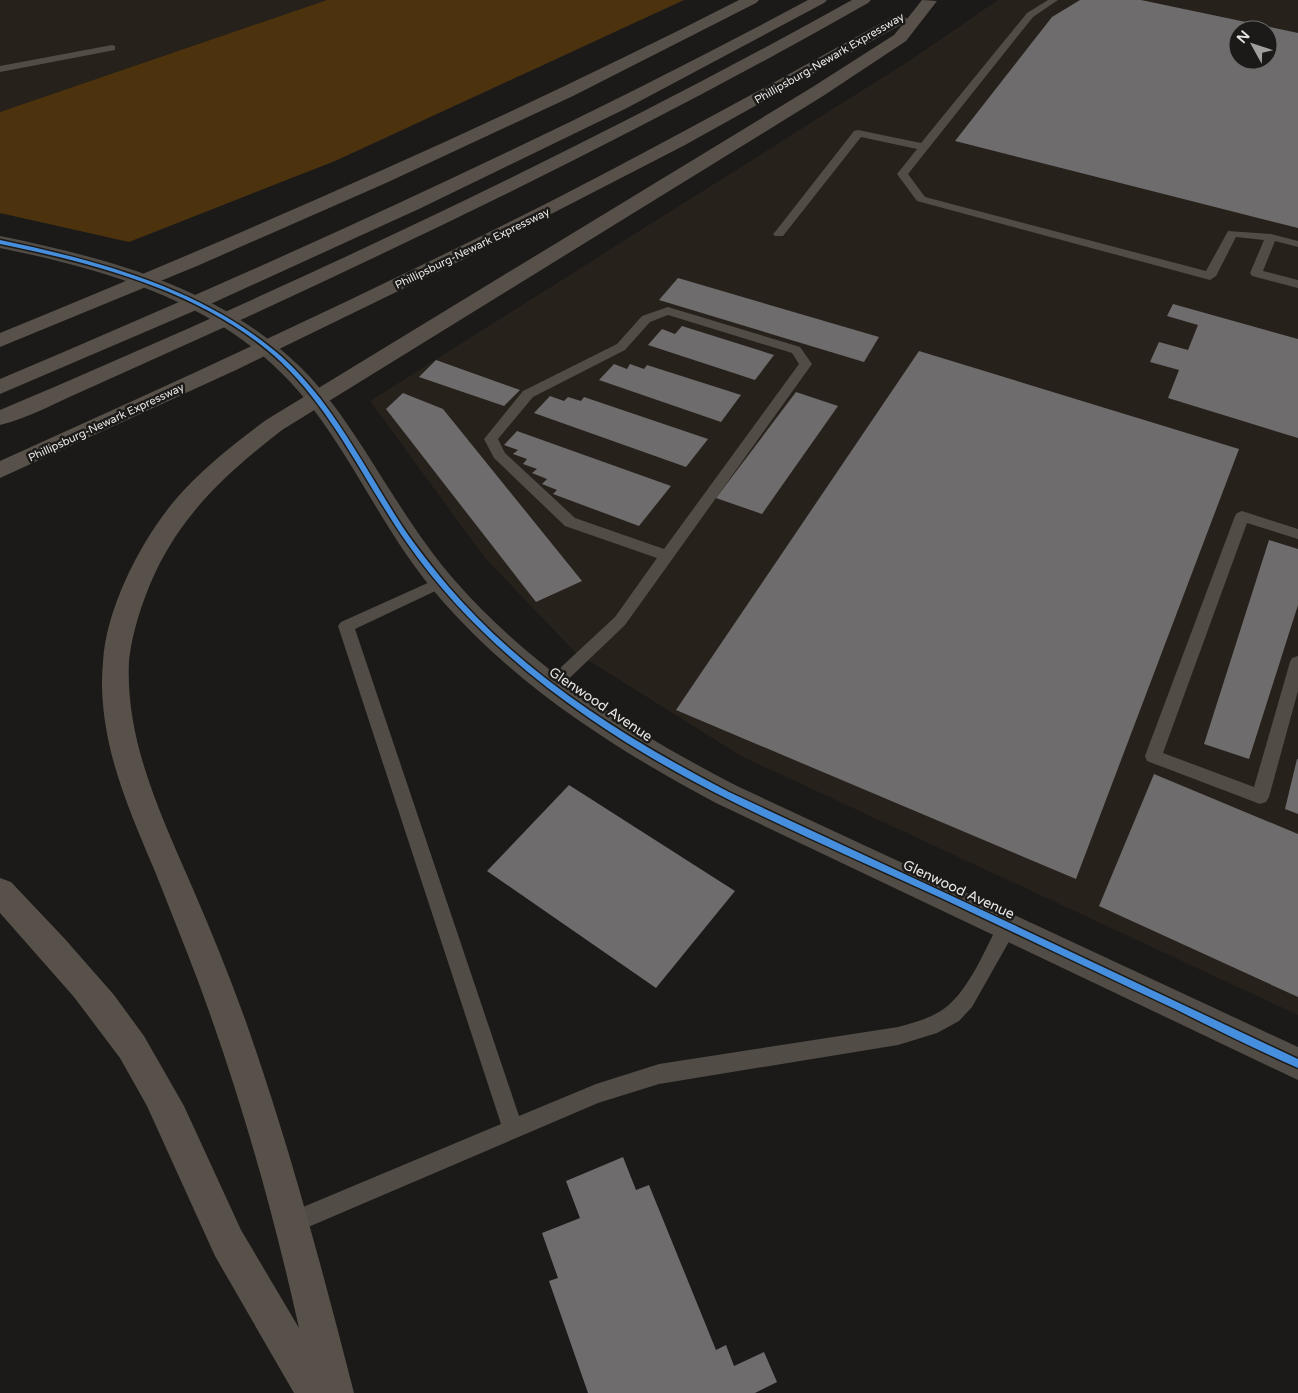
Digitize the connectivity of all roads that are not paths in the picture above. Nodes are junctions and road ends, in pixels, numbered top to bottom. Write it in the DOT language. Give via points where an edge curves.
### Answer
graph roads {
  1 [pos="751,0"];
  2 [pos="929,0"];
  3 [pos="1054,0"];
  4 [pos="862,1"];
  5 [pos="812,4"];
  6 [pos="112,48"];
  7 [pos="0,69"];
  8 [pos="924,147"];
  9 [pos="779,234"];
  10 [pos="1271,237"];
  11 [pos="0,242"];
  12 [pos="1298,244"];
  13 [pos="1298,284"];
  14 [pos="0,341"];
  15 [pos="0,386"];
  16 [pos="0,418"];
  17 [pos="0,470"];
  18 [pos="1298,534"];
  19 [pos="666,556"];
  20 [pos="441,582"];
  21 [pos="1298,662"];
  22 [pos="550,687"];
  23 [pos="0,892"];
  24 [pos="1008,925"];
  25 [pos="1298,1064"];
  26 [pos="513,1128"];
  27 [pos="292,1223"];
  28 [pos="316,1393"];
  29 [pos="334,1393"];
  1 -- 14 [label="highway" via="556,97 338,197"];
  2 -- 17 [label="highway, Phillipsburg-Newark Expressway" via="681,141 421,274"];
  2 -- 27 [label="highway" via="900,38 663,188 288,416 230,459 188,500 157,541 134,589 116,660 116,708 121,737 235,1039"];
  3 -- 8 [label="lane" via="1030,14"];
  4 -- 16 [label="highway" via="663,108 379,248"];
  5 -- 15 [label="highway" via="565,132 359,229"];
  6 -- 7 [label="lane"];
  8 -- 9 [label="lane" via="858,133"];
  8 -- 10 [label="lane" via="902,174 920,199 1117,252 1210,276 1232,233"];
  10 -- 12 [label="lane"];
  10 -- 13 [label="lane" via="1256,273"];
  11 -- 20 [label="street, Glenwood Avenue" via="130,275 210,311 260,342 300,378 339,428 396,521"];
  18 -- 21 [label="lane" via="1242,516 1153,756 1260,797"];
  19 -- 19 [label="lane" via="806,364 796,350 668,311 646,319 621,347 528,394 491,439 499,454 570,522"];
  19 -- 22 [label="lane" via="620,621"];
  20 -- 22 [label="street, Glenwood Avenue" via="498,642"];
  20 -- 26 [label="lane" via="346,626"];
  22 -- 24 [label="street, Glenwood Avenue" via="632,742 741,802"];
  23 -- 28 [label="highway" via="76,972 133,1049 173,1121 228,1243"];
  24 -- 25 [label="street, Glenwood Avenue"];
  24 -- 26 [label="lane" via="971,991 957,1009 921,1030 659,1074 596,1094"];
  26 -- 27 [label="lane"];
  27 -- 29 [label="highway"];
}
